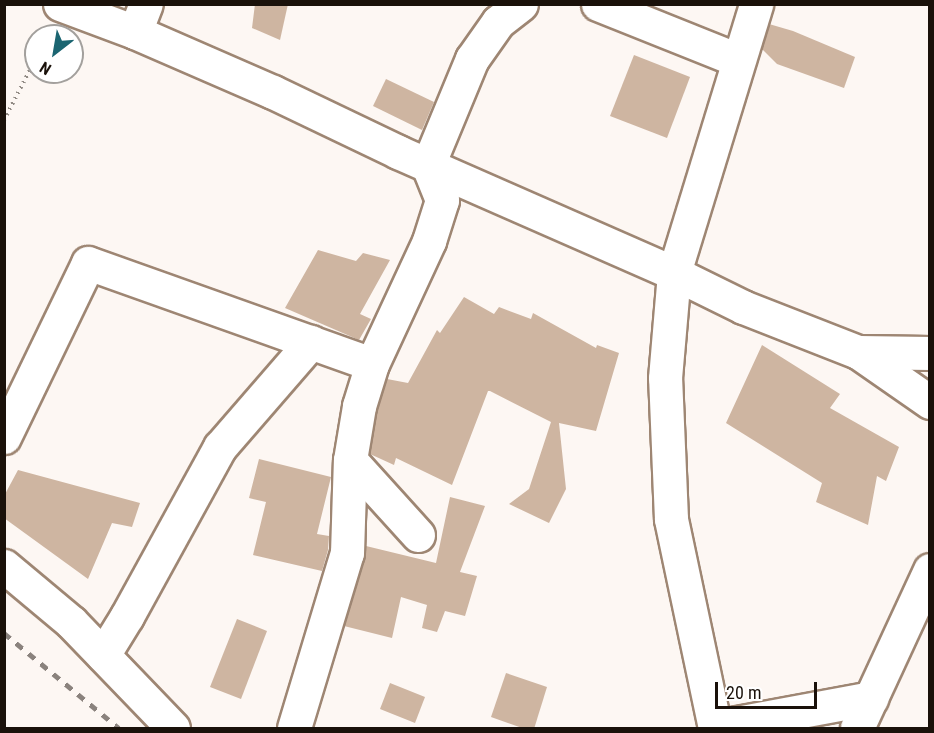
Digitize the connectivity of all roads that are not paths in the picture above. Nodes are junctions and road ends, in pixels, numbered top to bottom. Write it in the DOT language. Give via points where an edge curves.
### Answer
graph roads {
  1 [pos="60,4"];
  2 [pos="521,4"];
  3 [pos="598,4"];
  4 [pos="756,4"];
  5 [pos="140,18"];
  6 [pos="738,60"];
  7 [pos="428,165"];
  8 [pos="674,273"];
  9 [pos="311,342"];
  10 [pos="858,352"];
  11 [pos="930,353"];
  12 [pos="372,364"];
  13 [pos="930,402"];
  14 [pos="4,437"];
  15 [pos="350,460"];
  16 [pos="418,536"];
  17 [pos="4,566"];
  18 [pos="930,570"];
  19 [pos="103,655"];
  20 [pos="871,698"];
  21 [pos="715,728"];
  22 [pos="173,729"];
  23 [pos="294,729"];
  24 [pos="857,729"];
  1 -- 5 [label="street"];
  2 -- 7 [label="street" via="498,22 472,59"];
  3 -- 6 [label="street"];
  4 -- 6 [label="street"];
  5 -- 7 [label="street" via="273,92"];
  6 -- 8 [label="street"];
  7 -- 8 [label="street"];
  7 -- 12 [label="street" via="442,200 429,241"];
  8 -- 10 [label="street" via="743,307"];
  8 -- 21 [label="street" via="665,378 671,519"];
  9 -- 12 [label="street"];
  9 -- 14 [label="street" via="88,263"];
  9 -- 19 [label="street" via="220,447"];
  10 -- 11 [label="street"];
  10 -- 13 [label="street"];
  12 -- 15 [label="street" via="359,406"];
  15 -- 16 [label="street"];
  15 -- 23 [label="street" via="347,553"];
  17 -- 19 [label="street" via="71,622"];
  18 -- 20 [label="street"];
  19 -- 22 [label="street"];
  20 -- 21 [label="street"];
  20 -- 24 [label="street"];
}
